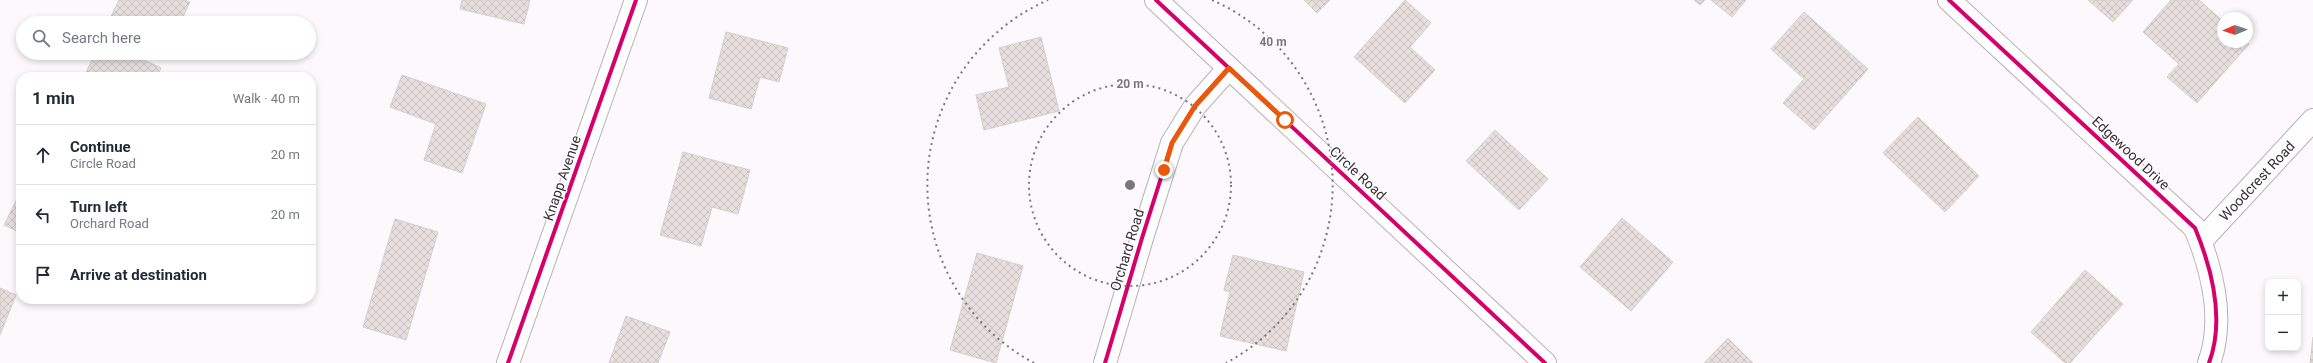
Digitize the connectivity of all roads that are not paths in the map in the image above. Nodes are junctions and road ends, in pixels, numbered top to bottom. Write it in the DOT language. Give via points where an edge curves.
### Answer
graph roads {
  1 [pos="636,0"];
  2 [pos="1156,0"];
  3 [pos="1949,0"];
  4 [pos="1229,68"];
  5 [pos="2313,120"];
  6 [pos="2201,241"];
  7 [pos="508,363"];
  8 [pos="1105,363"];
  9 [pos="1545,363"];
  10 [pos="2208,363"];
  1 -- 7 [label="street, Knapp Avenue"];
  2 -- 4 [label="street, Circle Road"];
  3 -- 6 [label="street, Edgewood Drive" via="2195,228"];
  4 -- 8 [label="street, Orchard Road" via="1195,106 1172,143"];
  4 -- 9 [label="street, Circle Road"];
  5 -- 6 [label="street, Woodcrest Road"];
  6 -- 10 [label="street, Edgewood Drive" via="2211,271 2216,317"];
}
